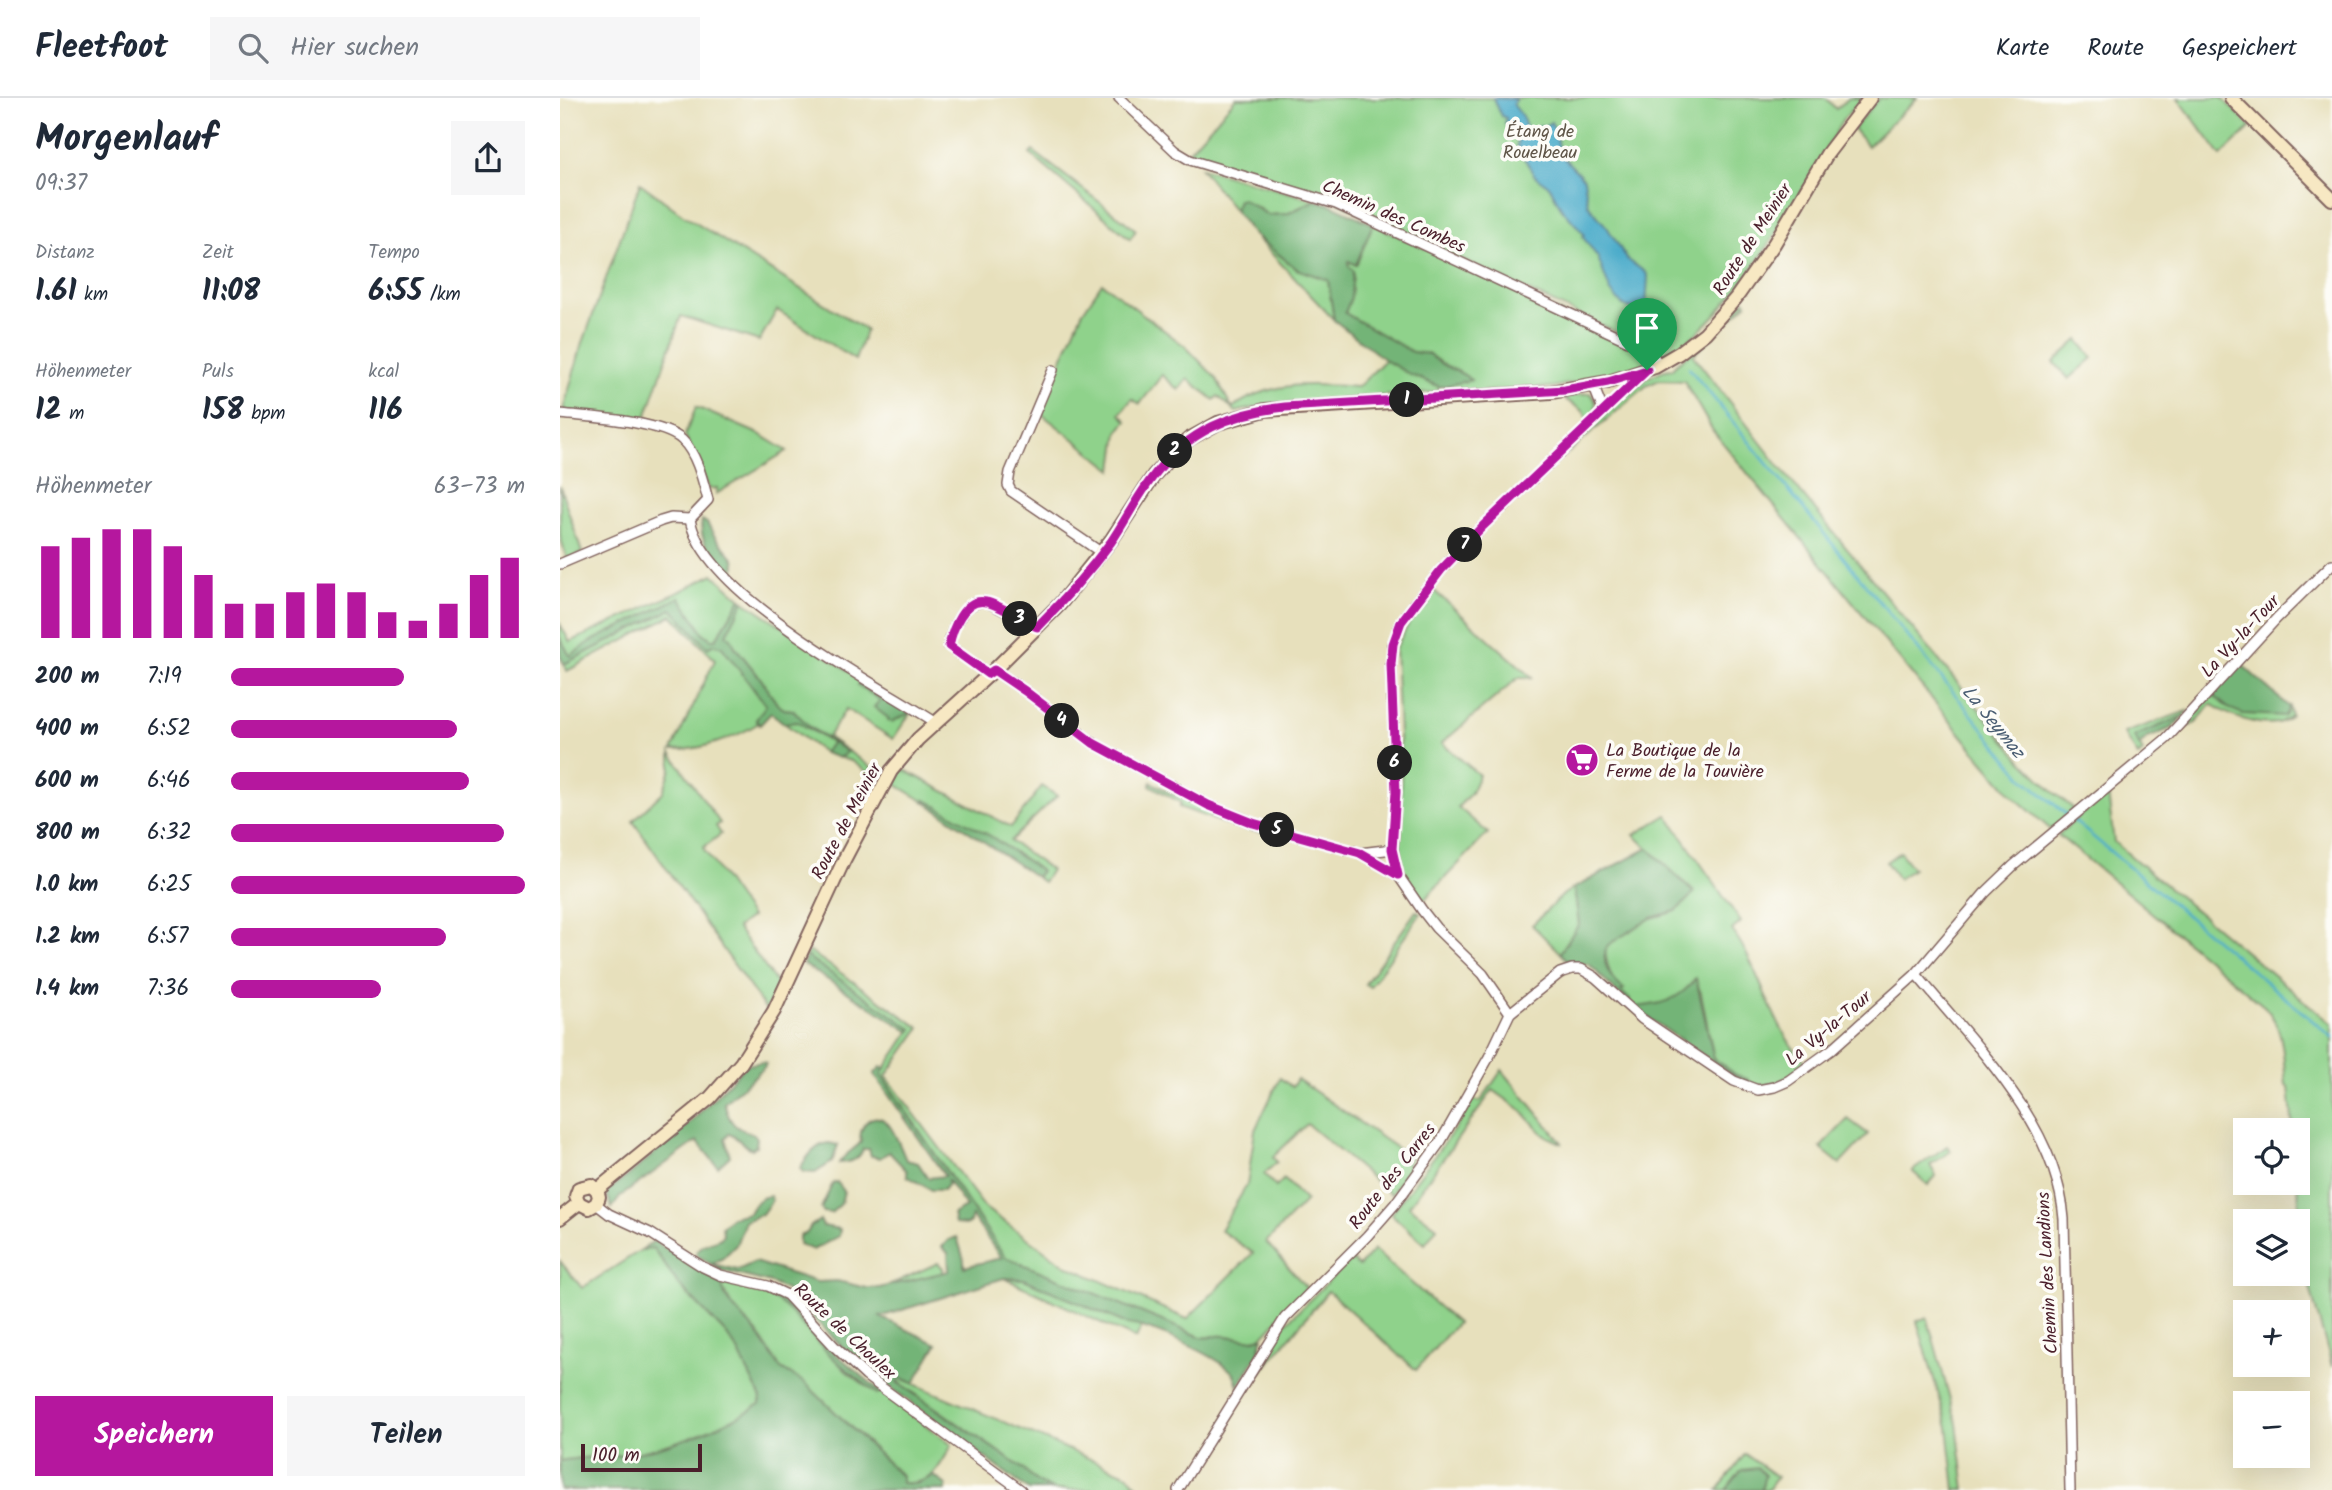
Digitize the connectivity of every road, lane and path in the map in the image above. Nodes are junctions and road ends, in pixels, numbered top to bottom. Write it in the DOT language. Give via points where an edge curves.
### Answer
graph roads {
  1 [pos="1119,98"];
  2 [pos="1870,98"];
  3 [pos="2231,98"];
  4 [pos="2332,199"];
  5 [pos="1653,368"];
  6 [pos="1053,370"];
  7 [pos="1593,385"];
  8 [pos="1603,410"];
  9 [pos="560,414"];
  10 [pos="690,519"];
  11 [pos="1102,553"];
  12 [pos="560,564"];
  13 [pos="2332,564"];
  14 [pos="1037,627"];
  15 [pos="991,672"];
  16 [pos="935,722"];
  17 [pos="1392,849"];
  18 [pos="1360,853"];
  19 [pos="1398,875"];
  20 [pos="1916,974"];
  21 [pos="1510,1013"];
  22 [pos="597,1190"];
  23 [pos="579,1203"];
  24 [pos="596,1204"];
  25 [pos="560,1219"];
  26 [pos="1021,1490"];
  27 [pos="1178,1490"];
  28 [pos="2070,1490"];
  1 -- 5 [label="street, Chemin des Combes" via="1190,160 1336,204 1641,347 1653,355"];
  2 -- 5 [label="street, Route de Meinier" via="1828,154 1737,299 1705,332"];
  3 -- 4 [label="street"];
  5 -- 7 [label="street, Route de Meinier"];
  5 -- 8 [label="street"];
  6 -- 11 [label="street" via="1008,485"];
  7 -- 8 [label="street"];
  7 -- 11 [label="street, Route de Meinier" via="1285,407 1236,416 1200,432 1167,459"];
  8 -- 17 [label="street" via="1455,555 1398,629 1391,664 1396,792"];
  9 -- 10 [label="street" via="653,427 679,438 695,461 708,500"];
  10 -- 12 [label="street" via="661,521"];
  10 -- 16 [label="street" via="701,550 748,599"];
  11 -- 14 [label="street, Route de Meinier"];
  13 -- 20 [label="street, La Vy-la-Tour" via="2173,732 1999,879"];
  14 -- 15 [label="street, Route de Meinier"];
  14 -- 15 [label="street" via="987,602 966,610 949,646"];
  15 -- 16 [label="street, Route de Meinier"];
  15 -- 18 [label="street" via="1025,691 1093,743 1208,805 1253,823"];
  16 -- 22 [label="street, Route de Meinier" via="906,752 872,803 774,1011 751,1049 710,1098"];
  17 -- 18 [label="street"];
  17 -- 19 [label="street"];
  18 -- 19 [label="street"];
  19 -- 21 [label="street" via="1436,928 1483,974"];
  20 -- 21 [label="street, La Vy-la-Tour" via="1821,1059 1788,1081 1763,1090 1713,1068 1581,969 1560,973"];
  20 -- 28 [label="street, Chemin des Landions" via="2011,1091 2045,1145 2058,1180 2064,1219"];
  21 -- 27 [label="street, Route des Carres" via="1441,1141 1367,1236 1285,1318"];
  22 -- 23 [label="street" via="583,1186 577,1192"];
  22 -- 24 [label="street"];
  23 -- 24 [label="street" via="589,1208"];
  23 -- 25 [label="street"];
  24 -- 26 [label="street, Route de Choulex" via="703,1268 787,1295 866,1376"];
}
